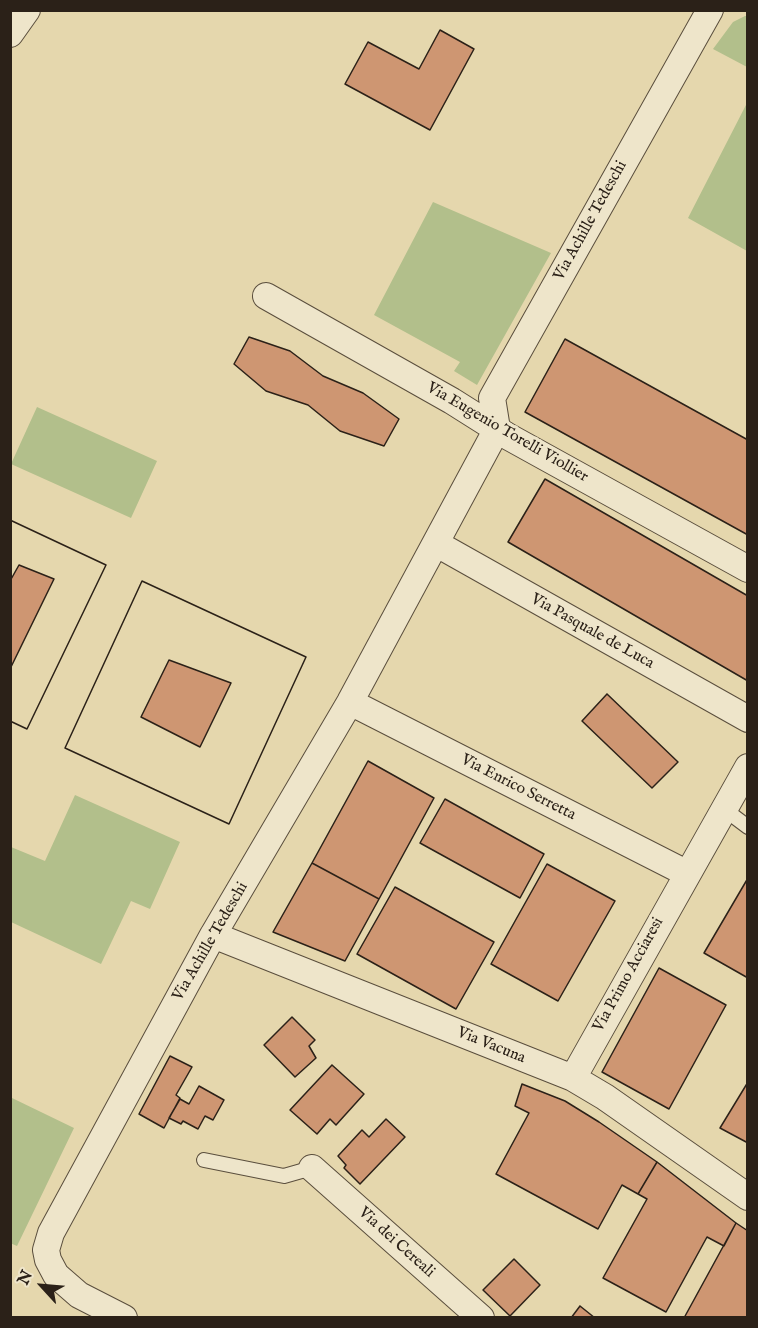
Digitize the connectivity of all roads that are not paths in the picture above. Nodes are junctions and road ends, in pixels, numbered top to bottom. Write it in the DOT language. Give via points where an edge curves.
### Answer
graph roads {
  1 [pos="27,10"];
  2 [pos="711,12"];
  3 [pos="10,34"];
  4 [pos="266,296"];
  5 [pos="497,429"];
  6 [pos="437,544"];
  7 [pos="747,569"];
  8 [pos="350,702"];
  9 [pos="747,719"];
  10 [pos="747,767"];
  11 [pos="724,809"];
  12 [pos="747,827"];
  13 [pos="686,873"];
  14 [pos="213,935"];
  15 [pos="573,1078"];
  16 [pos="204,1160"];
  17 [pos="312,1168"];
  18 [pos="747,1197"];
  19 [pos="124,1317"];
  20 [pos="481,1317"];
  1 -- 3 [label="street"];
  2 -- 5 [label="street, Via Achille Tedeschi" via="492,398"];
  4 -- 5 [label="street, Via Eugenio Torelli Viollier"];
  5 -- 6 [label="street, Via Achille Tedeschi"];
  5 -- 7 [label="street, Via Eugenio Torelli Viollier"];
  6 -- 8 [label="street, Via Achille Tedeschi"];
  6 -- 9 [label="street, Via Pasquale de Luca"];
  8 -- 13 [label="street, Via Enrico Serretta"];
  8 -- 14 [label="street, Via Achille Tedeschi"];
  10 -- 11 [label="street, Via Primo Acciaresi"];
  11 -- 12 [label="lane"];
  11 -- 13 [label="street, Via Primo Acciaresi"];
  13 -- 15 [label="street, Via Primo Acciaresi"];
  14 -- 15 [label="street, Via Vacuna"];
  14 -- 19 [label="street, Via Achille Tedeschi" via="48,1242 48,1260 64,1283"];
  15 -- 18 [label="street, Via Vacuna"];
  16 -- 17 [label="lane" via="285,1176"];
  17 -- 20 [label="street, Via dei Cereali"];
}
